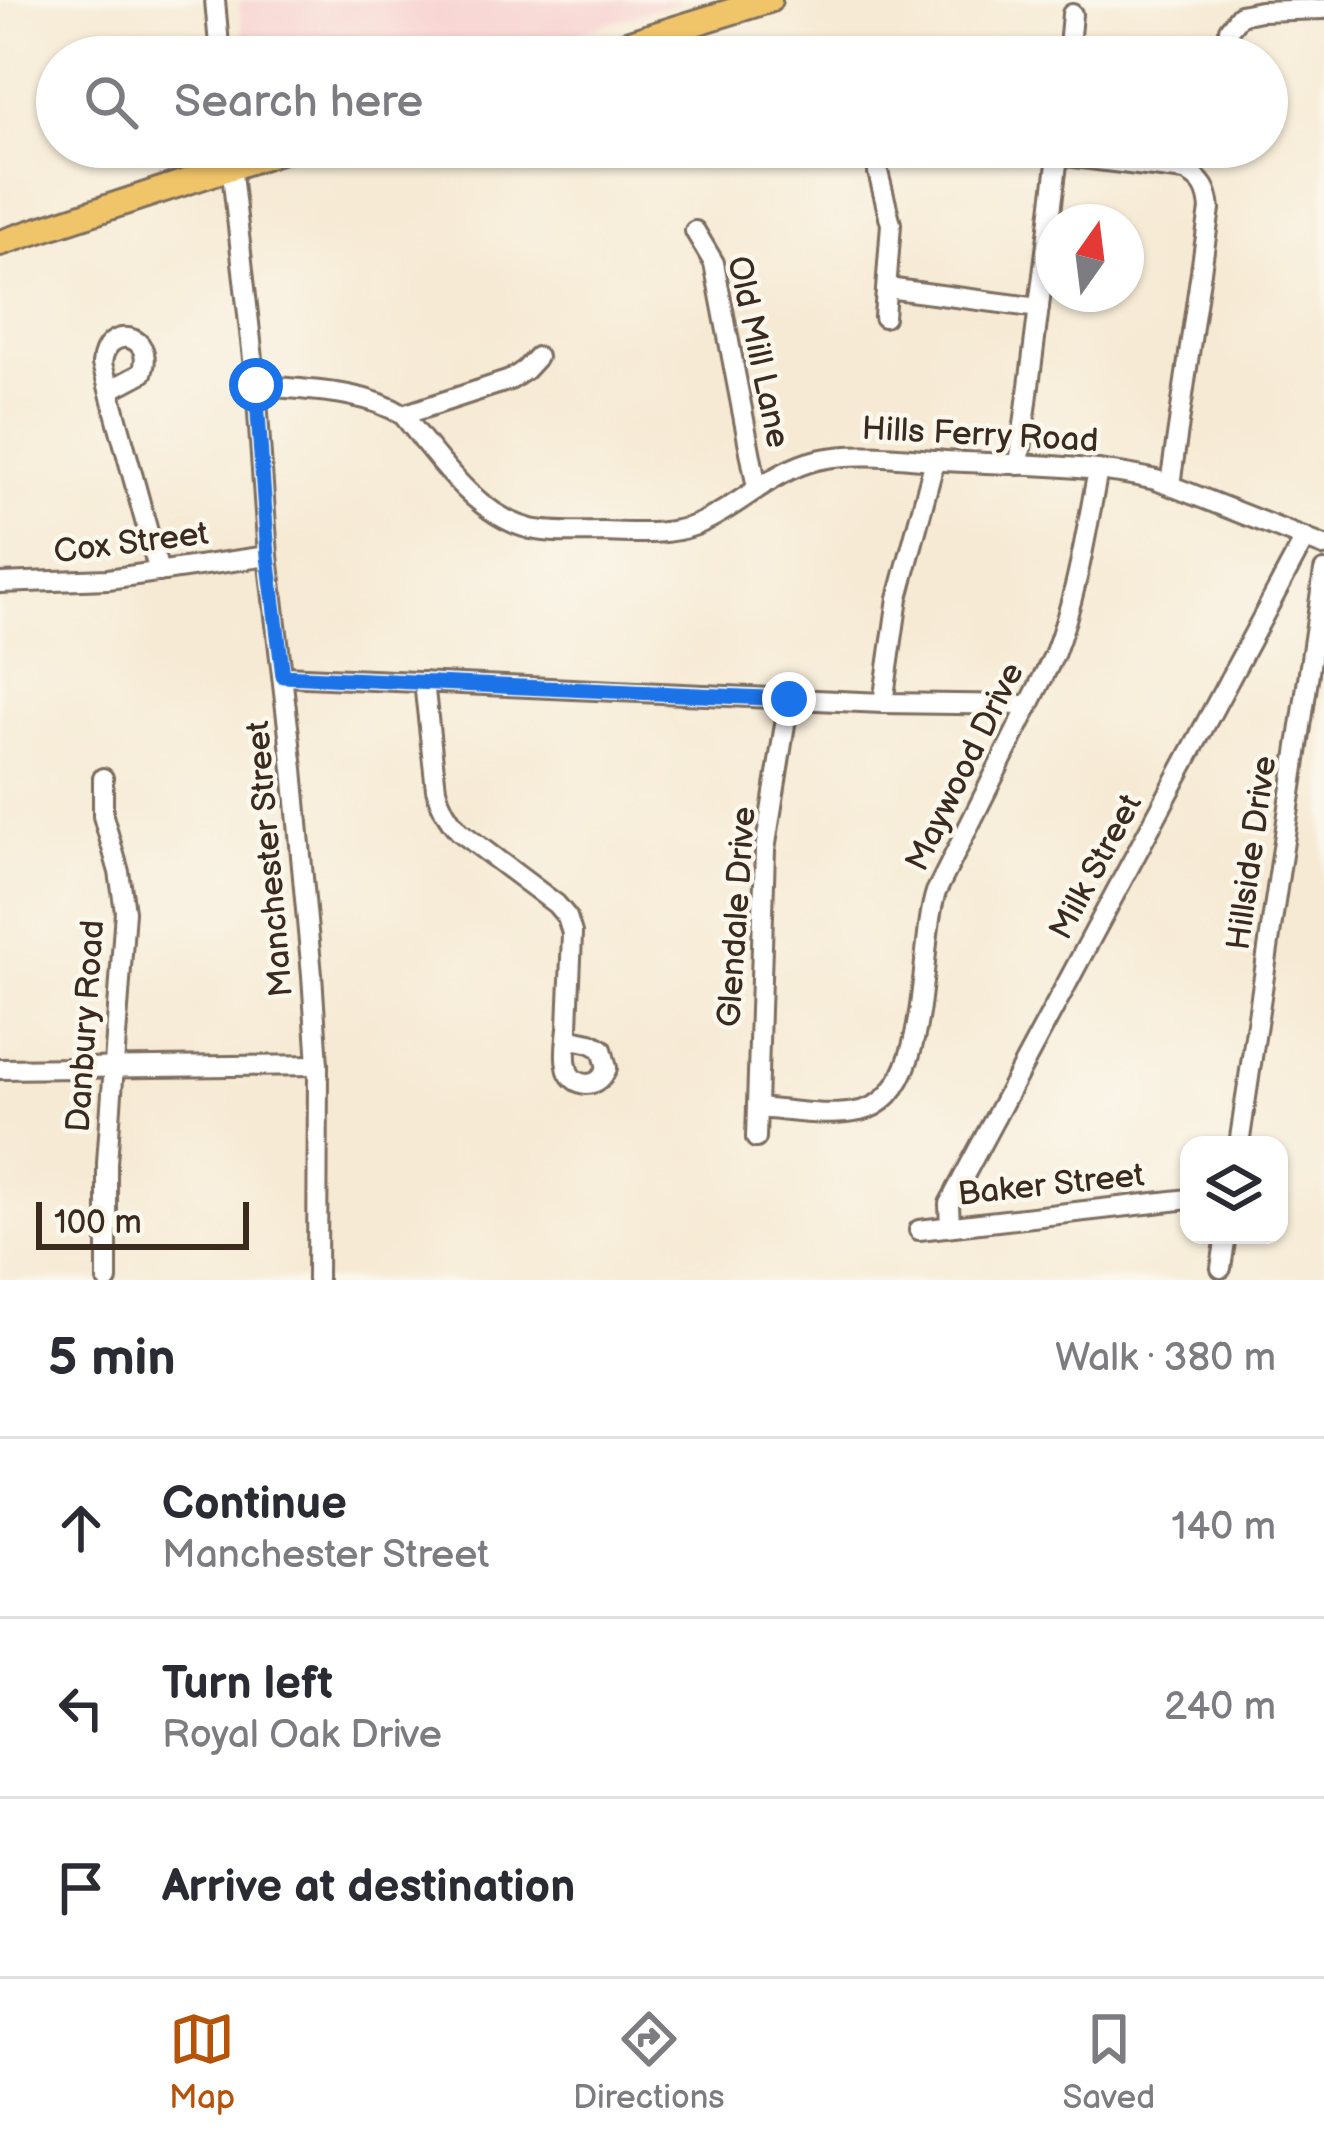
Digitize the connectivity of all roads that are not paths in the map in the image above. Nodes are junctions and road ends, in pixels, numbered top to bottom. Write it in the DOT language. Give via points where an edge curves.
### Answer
graph roads {
  1 [pos="215,0"];
  2 [pos="769,0"];
  3 [pos="1324,9"];
  4 [pos="1072,14"];
  5 [pos="1229,29"];
  6 [pos="218,36"];
  7 [pos="652,36"];
  8 [pos="1070,36"];
  9 [pos="198,168"];
  10 [pos="231,168"];
  11 [pos="1057,168"];
  12 [pos="1166,168"];
  13 [pos="878,172"];
  14 [pos="1052,204"];
  15 [pos="695,231"];
  16 [pos="0,243"];
  17 [pos="887,288"];
  18 [pos="1036,308"];
  19 [pos="1038,312"];
  20 [pos="884,316"];
  21 [pos="537,357"];
  22 [pos="256,385"];
  23 [pos="110,390"];
  24 [pos="403,415"];
  25 [pos="934,460"];
  26 [pos="1019,465"];
  27 [pos="1098,470"];
  28 [pos="1170,485"];
  29 [pos="757,488"];
  30 [pos="1315,542"];
  31 [pos="268,556"];
  32 [pos="1324,571"];
  33 [pos="159,572"];
  34 [pos="0,584"];
  35 [pos="283,676"];
  36 [pos="424,682"];
  37 [pos="789,699"];
  38 [pos="884,703"];
  39 [pos="1029,705"];
  40 [pos="104,778"];
  41 [pos="567,1038"];
  42 [pos="318,1065"];
  43 [pos="115,1067"];
  44 [pos="0,1069"];
  45 [pos="757,1108"];
  46 [pos="1240,1136"];
  47 [pos="756,1138"];
  48 [pos="1180,1200"];
  49 [pos="950,1226"];
  50 [pos="919,1230"];
  51 [pos="1225,1244"];
  52 [pos="1221,1268"];
  53 [pos="107,1280"];
  54 [pos="316,1280"];
  1 -- 6 [label="street"];
  2 -- 7 [label="main road"];
  3 -- 5 [label="street" via="1260,11"];
  4 -- 8 [label="street"];
  9 -- 16 [label="main road"];
  10 -- 22 [label="street, Manchester Street"];
  11 -- 14 [label="street"];
  12 -- 28 [label="street" via="1200,179 1210,209"];
  13 -- 17 [label="street" via="891,224"];
  15 -- 29 [label="street, Old Mill Lane" via="715,262"];
  17 -- 18 [label="street"];
  17 -- 20 [label="street"];
  19 -- 26 [label="street"];
  21 -- 24 [label="street" via="510,380"];
  22 -- 24 [label="street" via="359,398"];
  22 -- 31 [label="street, Manchester Street"];
  23 -- 33 [label="street"];
  24 -- 29 [label="street, Hills Ferry Road" via="485,507 530,529 680,530"];
  25 -- 26 [label="street, Hills Ferry Road"];
  25 -- 29 [label="street, Hills Ferry Road" via="819,460"];
  25 -- 38 [label="street" via="898,598"];
  26 -- 27 [label="street, Hills Ferry Road"];
  27 -- 28 [label="street, Hills Ferry Road"];
  27 -- 39 [label="street, Maywood Drive" via="1066,623"];
  28 -- 30 [label="street, Hills Ferry Road"];
  30 -- 49 [label="street, Milk Street" via="949,1204"];
  31 -- 33 [label="street, Cox Street"];
  31 -- 35 [label="street, Manchester Street"];
  32 -- 46 [label="street, Hillside Drive"];
  33 -- 34 [label="street, Cox Street"];
  35 -- 36 [label="street"];
  35 -- 42 [label="street, Manchester Street"];
  36 -- 37 [label="street"];
  36 -- 41 [label="street" via="436,788 448,819 567,917"];
  37 -- 38 [label="street"];
  37 -- 45 [label="street, Glendale Drive" via="765,850"];
  38 -- 39 [label="street"];
  39 -- 45 [label="street, Maywood Drive" via="936,892 918,1025 896,1087 855,1113"];
  40 -- 43 [label="street, Danbury Road" via="103,816 125,910"];
  42 -- 43 [label="street"];
  42 -- 54 [label="street, Manchester Street"];
  43 -- 44 [label="street"];
  43 -- 53 [label="street, Danbury Road"];
  45 -- 47 [label="street, Glendale Drive"];
  48 -- 49 [label="street, Baker Street"];
  49 -- 50 [label="street, Baker Street"];
  51 -- 52 [label="street"];
}
